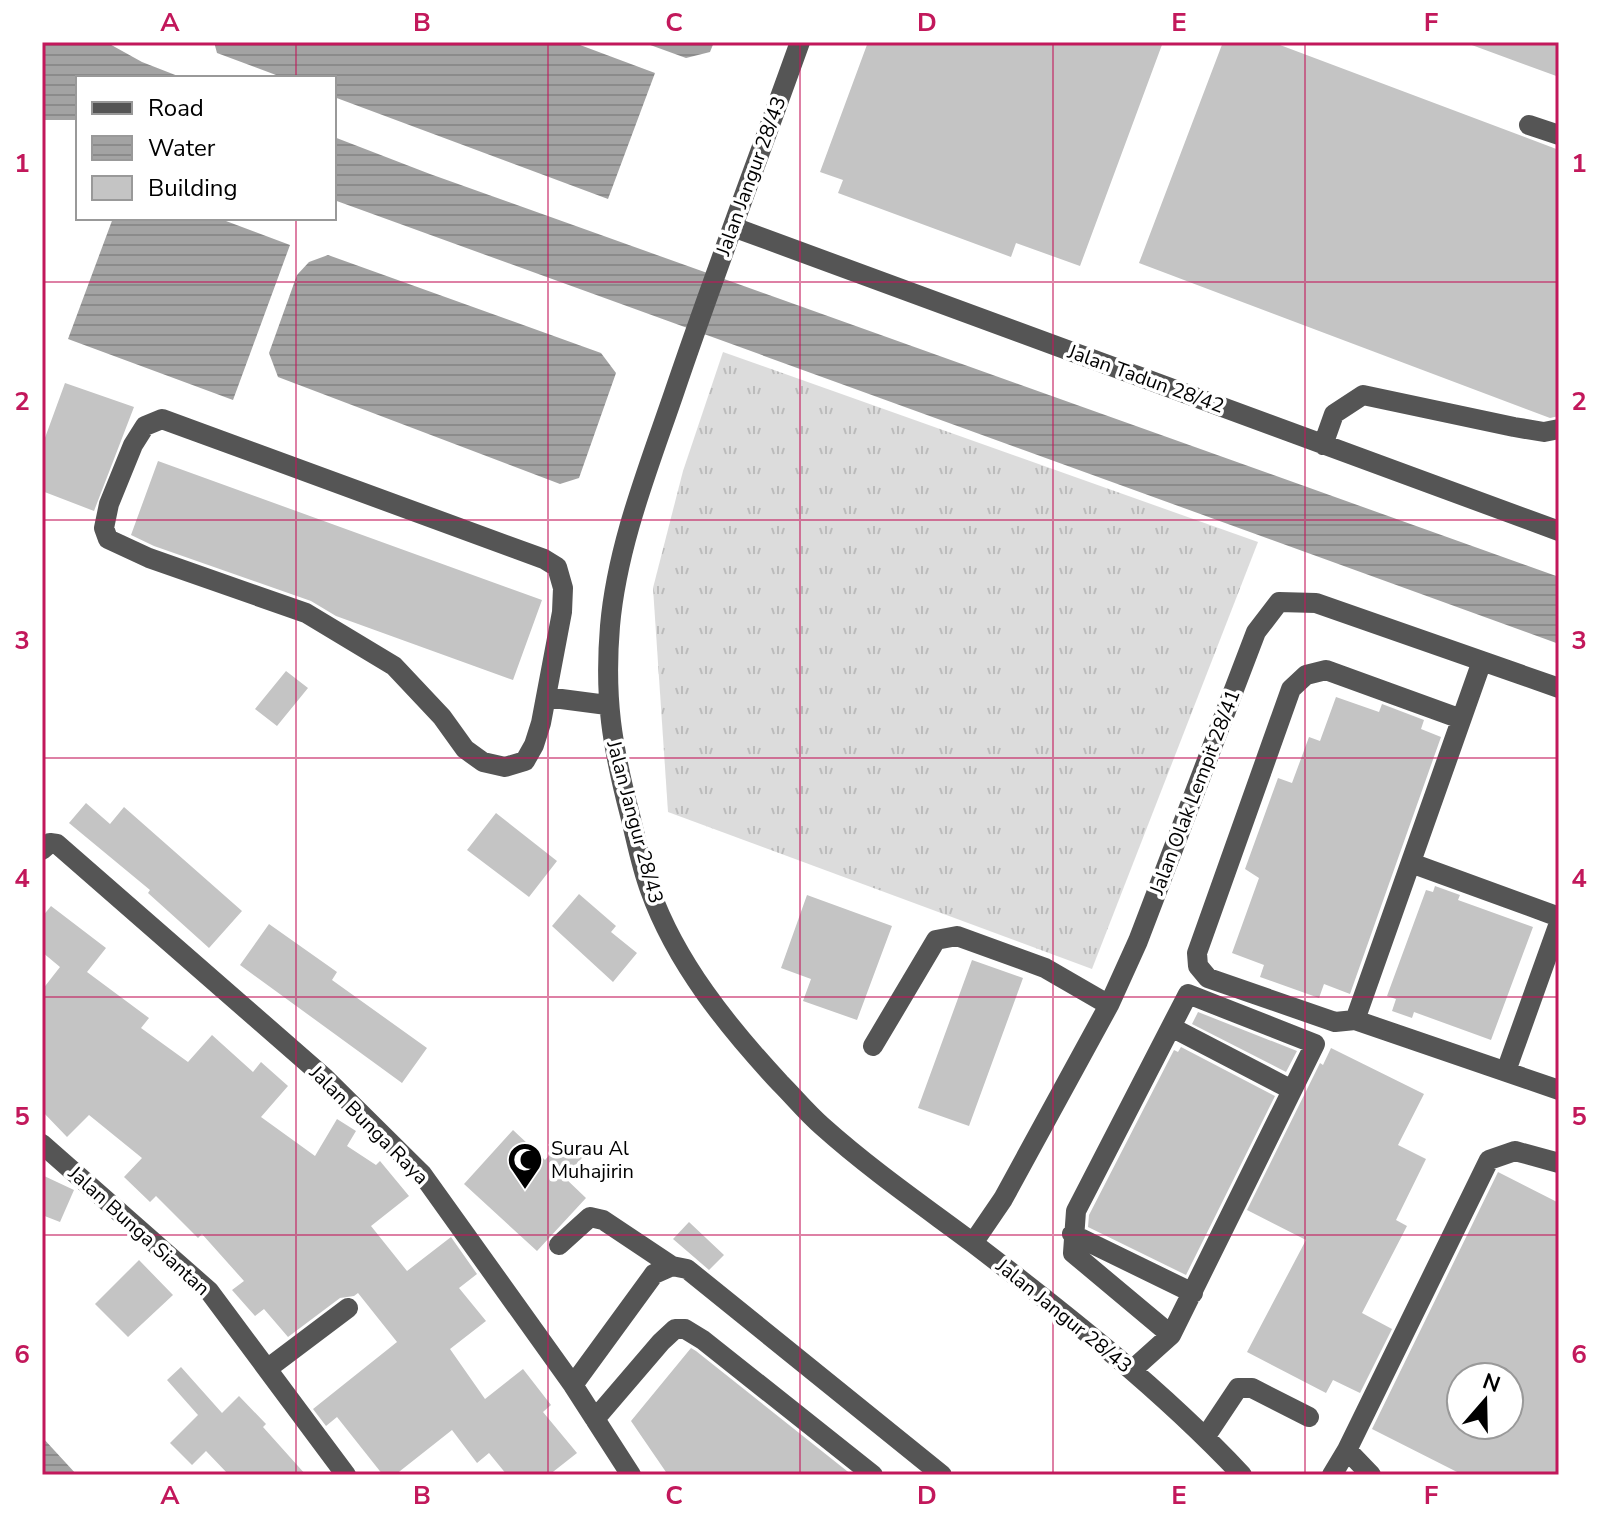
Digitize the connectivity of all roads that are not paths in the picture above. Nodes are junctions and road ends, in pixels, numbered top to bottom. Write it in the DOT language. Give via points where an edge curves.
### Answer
graph roads {
  1 [pos="800,42"];
  2 [pos="1529,125"];
  3 [pos="1559,135"];
  4 [pos="733,227"];
  5 [pos="1559,429"];
  6 [pos="1323,445"];
  7 [pos="1559,531"];
  8 [pos="1482,661"];
  9 [pos="1559,688"];
  10 [pos="546,697"];
  11 [pos="607,705"];
  12 [pos="1461,719"];
  13 [pos="42,850"];
  14 [pos="1411,863"];
  15 [pos="1559,917"];
  16 [pos="1559,923"];
  17 [pos="1109,1005"];
  18 [pos="1355,1020"];
  19 [pos="1171,1027"];
  20 [pos="873,1046"];
  21 [pos="1506,1071"];
  22 [pos="1292,1090"];
  23 [pos="1559,1090"];
  24 [pos="42,1144"];
  25 [pos="1559,1163"];
  26 [pos="1072,1234"];
  27 [pos="973,1243"];
  28 [pos="559,1245"];
  29 [pos="672,1266"];
  30 [pos="1193,1293"];
  31 [pos="348,1308"];
  32 [pos="1171,1335"];
  33 [pos="267,1369"];
  34 [pos="1132,1370"];
  35 [pos="573,1385"];
  36 [pos="1309,1417"];
  37 [pos="595,1419"];
  38 [pos="1206,1436"];
  39 [pos="1347,1450"];
  40 [pos="346,1475"];
  41 [pos="631,1475"];
  42 [pos="873,1475"];
  43 [pos="942,1475"];
  44 [pos="1242,1475"];
  45 [pos="1332,1475"];
  46 [pos="1371,1475"];
  1 -- 4 [label="street, Jalan Jangur 28/43"];
  2 -- 3 [label="street"];
  4 -- 6 [label="street, Jalan Tadun 28/42"];
  4 -- 11 [label="street, Jalan Jangur 28/43" via="620,560 610,625"];
  5 -- 6 [label="street" via="1544,432 1363,395 1334,414"];
  6 -- 7 [label="street, Jalan Tadun 28/42"];
  8 -- 9 [label="street, Jalan Olak Lempit 28/41"];
  8 -- 12 [label="street"];
  8 -- 17 [label="street, Jalan Olak Lempit 28/41" via="1316,603 1279,602 1256,632"];
  10 -- 10 [label="street" via="562,612 557,567 181,424 162,419 145,426 109,504 104,528 108,539 306,613 382,658 483,762 505,767 525,761"];
  10 -- 11 [label="street"];
  11 -- 27 [label="street, Jalan Jangur 28/43" via="650,891 708,997 819,1124"];
  12 -- 14 [label="street"];
  12 -- 18 [label="street" via="1326,670 1306,675 1291,689 1197,953 1198,966 1208,978 1335,1022"];
  13 -- 35 [label="street, Jalan Bunga Raya" via="57,844 325,1078 422,1174"];
  14 -- 15 [label="street"];
  14 -- 18 [label="street"];
  16 -- 21 [label="street"];
  17 -- 20 [label="street" via="1045,968 957,936 936,940"];
  17 -- 27 [label="street, Jalan Olak Lempit 28/41" via="1003,1199"];
  18 -- 21 [label="street"];
  19 -- 22 [label="street"];
  19 -- 22 [label="street" via="1188,994 1315,1044"];
  19 -- 26 [label="street" via="1076,1211"];
  21 -- 23 [label="street"];
  22 -- 30 [label="street"];
  24 -- 33 [label="street, Jalan Bunga Siantan" via="209,1291"];
  25 -- 39 [label="street" via="1515,1151 1489,1160"];
  26 -- 30 [label="street"];
  26 -- 32 [label="street" via="1073,1253"];
  27 -- 34 [label="street, Jalan Jangur 28/43"];
  28 -- 29 [label="street" via="590,1217 603,1220"];
  29 -- 35 [label="street" via="654,1274"];
  29 -- 43 [label="street" via="702,1279"];
  30 -- 32 [label="street"];
  31 -- 33 [label="street"];
  32 -- 34 [label="street"];
  33 -- 40 [label="street, Jalan Bunga Siantan"];
  34 -- 38 [label="street, Jalan Jangur 28/43"];
  35 -- 37 [label="street, Jalan Bunga Raya"];
  36 -- 38 [label="street" via="1252,1388 1238,1388"];
  37 -- 41 [label="street, Jalan Bunga Raya"];
  37 -- 42 [label="street" via="661,1342 675,1329 685,1329"];
  38 -- 44 [label="street, Jalan Jangur 28/43"];
  39 -- 45 [label="street"];
  39 -- 46 [label="street"];
}
